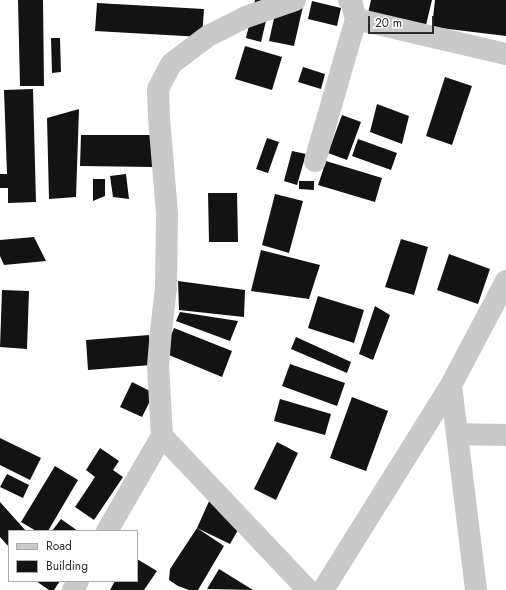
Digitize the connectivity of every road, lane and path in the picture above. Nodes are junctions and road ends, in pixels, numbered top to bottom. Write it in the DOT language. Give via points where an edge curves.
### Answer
graph roads {
  1 [pos="295,0"];
  2 [pos="353,10"];
  3 [pos="506,54"];
  4 [pos="315,161"];
  5 [pos="506,282"];
  6 [pos="452,385"];
  7 [pos="457,434"];
  8 [pos="506,435"];
  9 [pos="162,436"];
  10 [pos="108,530"];
  11 [pos="308,590"];
  12 [pos="323,590"];
  13 [pos="476,590"];
  1 -- 9 [label="street" via="246,17 208,36 171,64 158,90 167,214 166,288 158,366"];
  2 -- 3 [label="street"];
  2 -- 4 [label="street"];
  5 -- 6 [label="street"];
  6 -- 7 [label="street"];
  6 -- 12 [label="street"];
  7 -- 8 [label="street"];
  7 -- 13 [label="street"];
  9 -- 10 [label="street"];
  9 -- 11 [label="street"];
}
